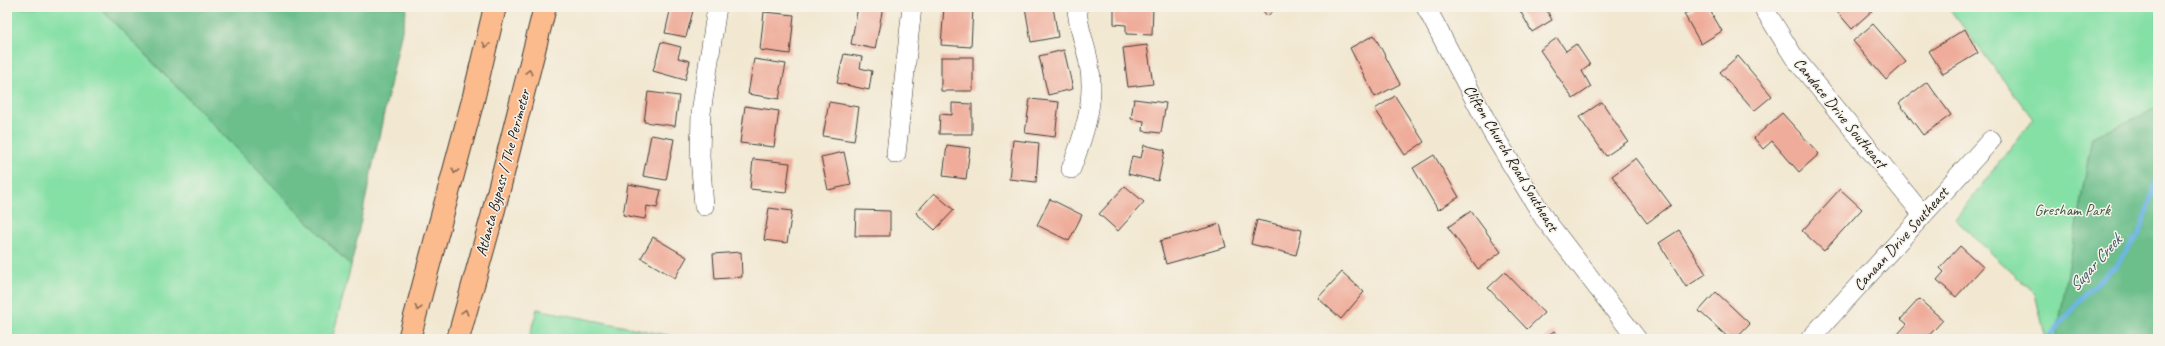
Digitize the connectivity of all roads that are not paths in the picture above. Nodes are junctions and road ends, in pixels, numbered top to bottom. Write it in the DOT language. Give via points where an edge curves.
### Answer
graph roads {
  1 [pos="495,7"];
  2 [pos="545,7"];
  3 [pos="717,7"];
  4 [pos="912,7"];
  5 [pos="1077,7"];
  6 [pos="1426,7"];
  7 [pos="1762,7"];
  8 [pos="1992,140"];
  9 [pos="896,154"];
  10 [pos="1071,169"];
  11 [pos="704,206"];
  12 [pos="1922,216"];
  13 [pos="409,339"];
  14 [pos="458,339"];
  15 [pos="1637,339"];
  16 [pos="1810,339"];
  1 -- 13 [label="highway, one-way" via="474,100"];
  14 -- 2 [label="highway, Atlanta Bypass / The Perimeter, one-way" via="517,122"];
  3 -- 11 [label="street" via="701,113 700,157"];
  4 -- 9 [label="street"];
  5 -- 10 [label="street" via="1089,65 1091,90 1087,120"];
  6 -- 15 [label="street, Clifton Church Road Southeast" via="1492,132 1544,218"];
  7 -- 12 [label="street, Candace Drive Southeast" via="1794,57"];
  8 -- 12 [label="street, Canaan Drive Southeast"];
  12 -- 16 [label="street, Canaan Drive Southeast"];
}
